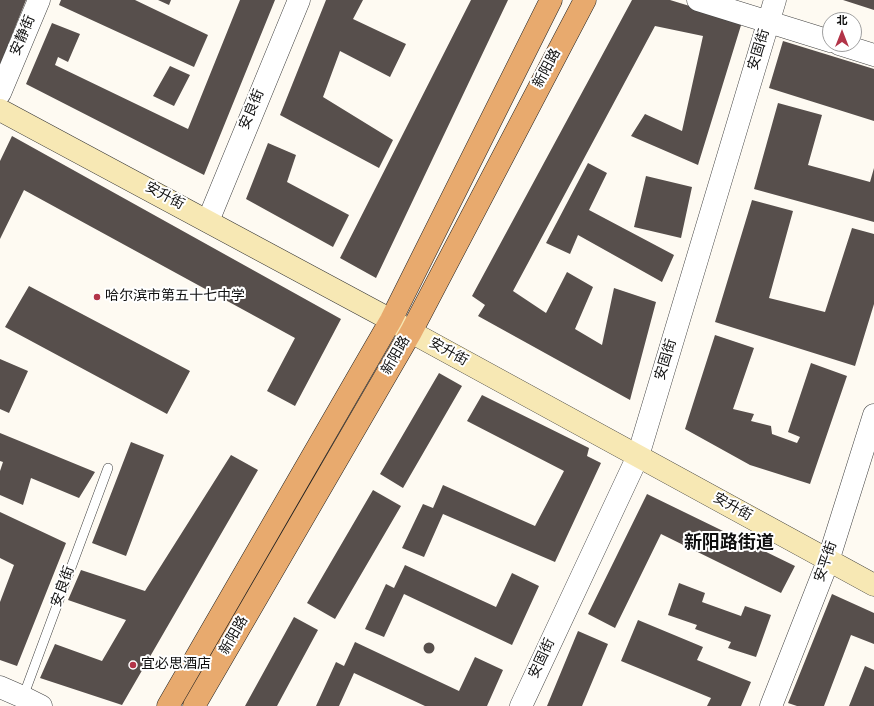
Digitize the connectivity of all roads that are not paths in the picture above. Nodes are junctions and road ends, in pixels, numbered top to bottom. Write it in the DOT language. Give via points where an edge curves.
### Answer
graph roads {
  1 [pos="39,0"];
  2 [pos="299,0"];
  3 [pos="551,0"];
  4 [pos="585,0"];
  5 [pos="698,0"];
  6 [pos="775,0"];
  7 [pos="768,23"];
  8 [pos="822,39"];
  9 [pos="862,51"];
  10 [pos="874,55"];
  11 [pos="0,93"];
  12 [pos="0,110"];
  13 [pos="208,221"];
  14 [pos="391,320"];
  15 [pos="411,332"];
  16 [pos="874,415"];
  17 [pos="638,456"];
  18 [pos="108,468"];
  19 [pos="828,561"];
  20 [pos="874,585"];
  21 [pos="0,687"];
  22 [pos="173,698"];
  23 [pos="28,703"];
  24 [pos="195,705"];
  25 [pos="160,706"];
  26 [pos="521,706"];
  27 [pos="772,706"];
  1 -- 11 [label="street, 安静街"];
  2 -- 13 [label="street, 安良街"];
  3 -- 14 [label="highway, 新阳路"];
  4 -- 15 [label="highway, 新阳路"];
  5 -- 7 [label="street"];
  6 -- 7 [label="street, 安固街"];
  7 -- 8 [label="street"];
  7 -- 17 [label="street, 安固街"];
  9 -- 10 [label="street"];
  12 -- 13 [label="main road, 安升街"];
  13 -- 14 [label="main road, 安升街"];
  14 -- 15 [label="main road, 安升街"];
  14 -- 22 [label="highway, 新阳路"];
  15 -- 17 [label="main road, 安升街"];
  15 -- 24 [label="highway, 新阳路"];
  16 -- 19 [label="street, 安平街"];
  17 -- 19 [label="main road, 安升街"];
  17 -- 26 [label="street, 安固街"];
  18 -- 23 [label="lane, 安良街"];
  19 -- 20 [label="main road, 安升街"];
  19 -- 27 [label="street, 安平街"];
  21 -- 23 [label="street"];
  22 -- 25 [label="highway, 新阳路"];
}
